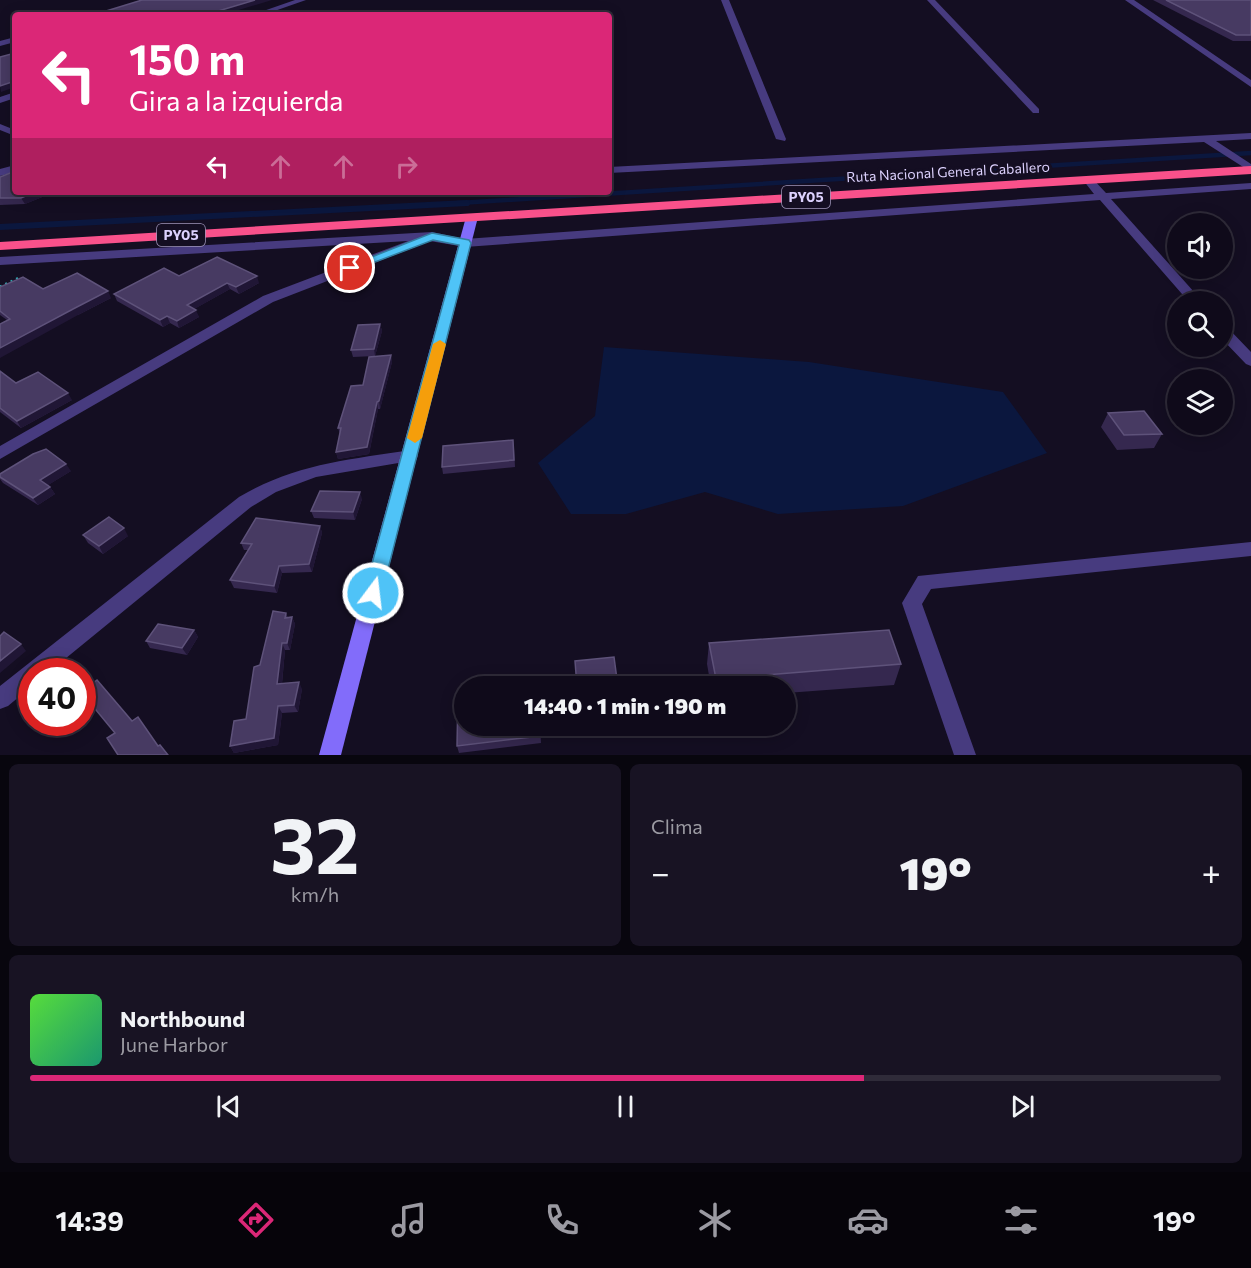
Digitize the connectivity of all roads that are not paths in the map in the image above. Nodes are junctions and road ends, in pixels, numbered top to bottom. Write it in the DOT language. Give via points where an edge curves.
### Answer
graph roads {
  1 [pos="302,0"];
  2 [pos="725,0"];
  3 [pos="931,0"];
  4 [pos="1129,0"];
  5 [pos="265,12"];
  6 [pos="1251,84"];
  7 [pos="1036,111"];
  8 [pos="1251,136"];
  9 [pos="1204,138"];
  10 [pos="781,139"];
  11 [pos="612,170"];
  12 [pos="1251,170"];
  13 [pos="1088,180"];
  14 [pos="1251,186"];
  15 [pos="1103,197"];
  16 [pos="472,217"];
  17 [pos="361,224"];
  18 [pos="432,236"];
  19 [pos="465,243"];
  20 [pos="0,246"];
  21 [pos="0,261"];
  22 [pos="1187,291"];
  23 [pos="1233,342"];
  24 [pos="1251,361"];
  25 [pos="0,453"];
  26 [pos="410,456"];
  27 [pos="1251,549"];
  28 [pos="51,658"];
  29 [pos="18,684"];
  30 [pos="0,699"];
  31 [pos="330,755"];
  32 [pos="965,755"];
  1 -- 5 [label="street"];
  2 -- 10 [label="street"];
  3 -- 7 [label="street"];
  4 -- 6 [label="street"];
  8 -- 9 [label="street"];
  9 -- 11 [label="street"];
  9 -- 12 [label="street"];
  12 -- 13 [label="highway, Ruta Nacional General Caballero / PY05"];
  13 -- 15 [label="street"];
  13 -- 16 [label="highway, Ruta Nacional General Caballero / PY05"];
  14 -- 15 [label="street"];
  15 -- 19 [label="street"];
  15 -- 22 [label="street"];
  16 -- 17 [label="highway, Ruta Nacional General Caballero / PY05"];
  16 -- 19 [label="street"];
  17 -- 18 [label="street"];
  17 -- 20 [label="highway, Ruta Nacional General Caballero / PY05"];
  18 -- 19 [label="street"];
  18 -- 21 [label="street"];
  18 -- 25 [label="street" via="268,299"];
  19 -- 26 [label="street"];
  23 -- 24 [label="street"];
  26 -- 28 [label="street" via="314,471 245,502"];
  26 -- 31 [label="street"];
  27 -- 32 [label="street" via="925,582 912,603"];
  29 -- 30 [label="street"];
}
